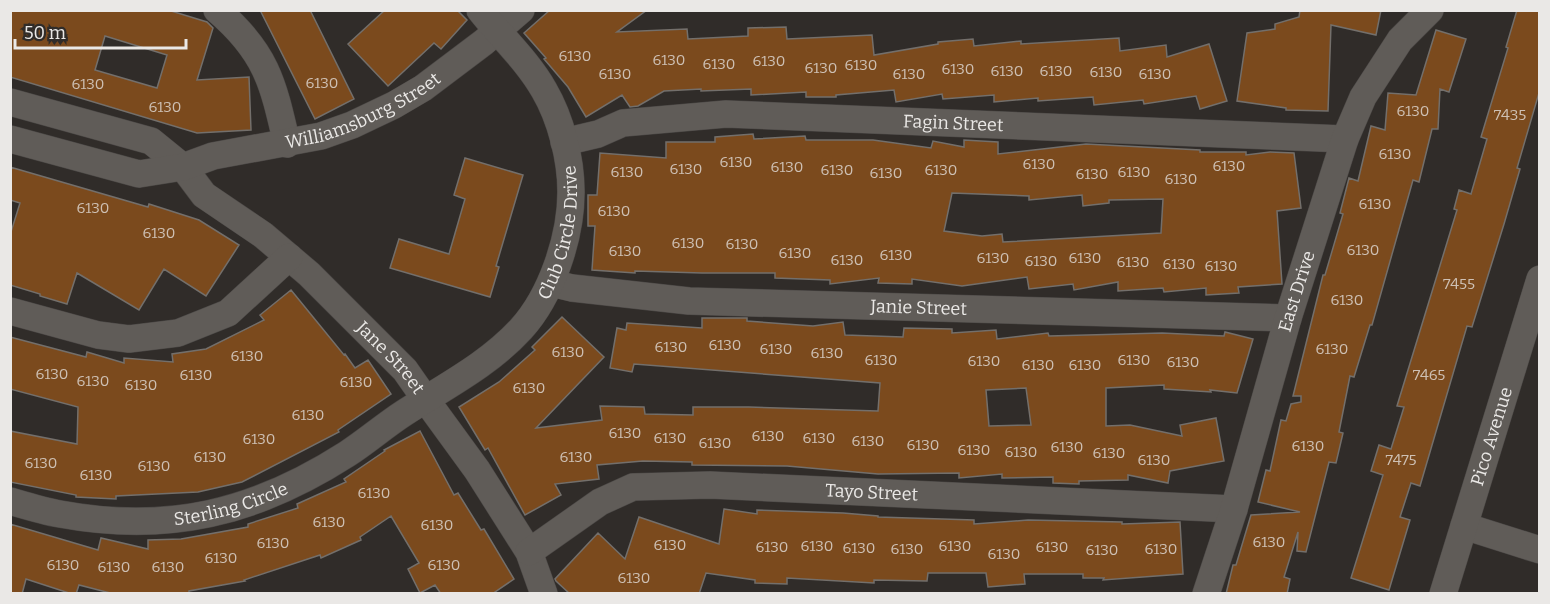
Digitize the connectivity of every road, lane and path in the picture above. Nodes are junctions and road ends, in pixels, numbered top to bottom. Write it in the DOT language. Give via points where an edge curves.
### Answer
graph roads {
  1 [pos="217,10"];
  2 [pos="521,10"];
  3 [pos="1430,10"];
  4 [pos="489,20"];
  5 [pos="10,102"];
  6 [pos="10,139"];
  7 [pos="1345,139"];
  8 [pos="564,142"];
  9 [pos="287,144"];
  10 [pos="183,166"];
  11 [pos="289,257"];
  12 [pos="1539,279"];
  13 [pos="551,283"];
  14 [pos="10,311"];
  15 [pos="1288,318"];
  16 [pos="426,400"];
  17 [pos="10,501"];
  18 [pos="1234,509"];
  19 [pos="1464,526"];
  20 [pos="1539,550"];
  21 [pos="529,552"];
  22 [pos="544,594"];
  23 [pos="1206,594"];
  24 [pos="1443,594"];
  1 -- 9 [label="street" via="255,49 269,75"];
  2 -- 4 [label="street, Williamsburg Street"];
  3 -- 7 [label="street, East Drive" via="1400,40 1363,97"];
  4 -- 8 [label="street, Club Circle Drive" via="545,91"];
  4 -- 9 [label="street, Williamsburg Street" via="447,70 393,105 342,129"];
  5 -- 10 [label="street, Jane Street" via="151,141"];
  6 -- 10 [label="street, Williamsburg Street" via="139,174"];
  7 -- 8 [label="street, Fagin Street" via="726,114 623,123"];
  7 -- 15 [label="street, East Drive"];
  8 -- 13 [label="street, Club Circle Drive" via="571,193 565,236"];
  9 -- 10 [label="street, Williamsburg Street" via="213,156"];
  10 -- 11 [label="street, Jane Street" via="204,195"];
  11 -- 14 [label="street" via="228,313 178,333 129,339 98,335"];
  11 -- 16 [label="street, Jane Street" via="405,370"];
  12 -- 19 [label="street, Pico Avenue"];
  13 -- 15 [label="street, Janie Street" via="689,301"];
  13 -- 16 [label="street, Club Circle Drive" via="521,330 472,371"];
  15 -- 18 [label="street, East Drive"];
  16 -- 17 [label="street, Sterling Circle" via="347,454 300,480 249,504 201,517 165,522 112,520 60,514"];
  16 -- 21 [label="street, Jane Street"];
  18 -- 21 [label="street, Tayo Street" via="710,485 633,487 600,502"];
  18 -- 23 [label="street, East Drive"];
  19 -- 20 [label="street"];
  19 -- 24 [label="street, Pico Avenue"];
  21 -- 22 [label="street, Jane Street"];
}
